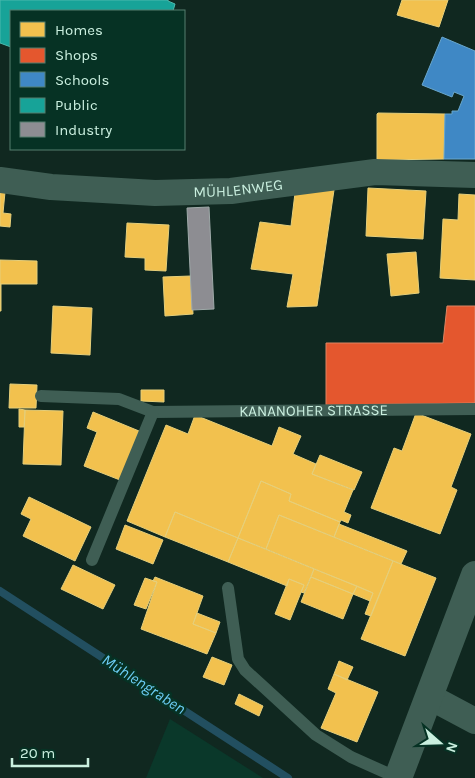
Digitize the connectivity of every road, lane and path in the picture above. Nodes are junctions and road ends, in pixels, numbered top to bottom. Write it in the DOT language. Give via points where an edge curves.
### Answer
graph roads {
  1 [pos="475,175"];
  2 [pos="0,180"];
  3 [pos="41,396"];
  4 [pos="475,409"];
  5 [pos="153,412"];
  6 [pos="92,560"];
  7 [pos="475,575"];
  8 [pos="228,588"];
  9 [pos="430,697"];
  10 [pos="475,721"];
  11 [pos="398,778"];
  1 -- 2 [label="street, MÜHLENWEG" via="375,172 231,191 155,193 51,187"];
  3 -- 5 [label="lane, KANANOHER STRASSE" via="118,399"];
  4 -- 5 [label="lane, KANANOHER STRASSE"];
  5 -- 6 [label="lane"];
  7 -- 9 [label="street"];
  8 -- 11 [label="lane" via="238,659 245,670 316,735 351,757"];
  9 -- 10 [label="street"];
  9 -- 11 [label="street"];
}
